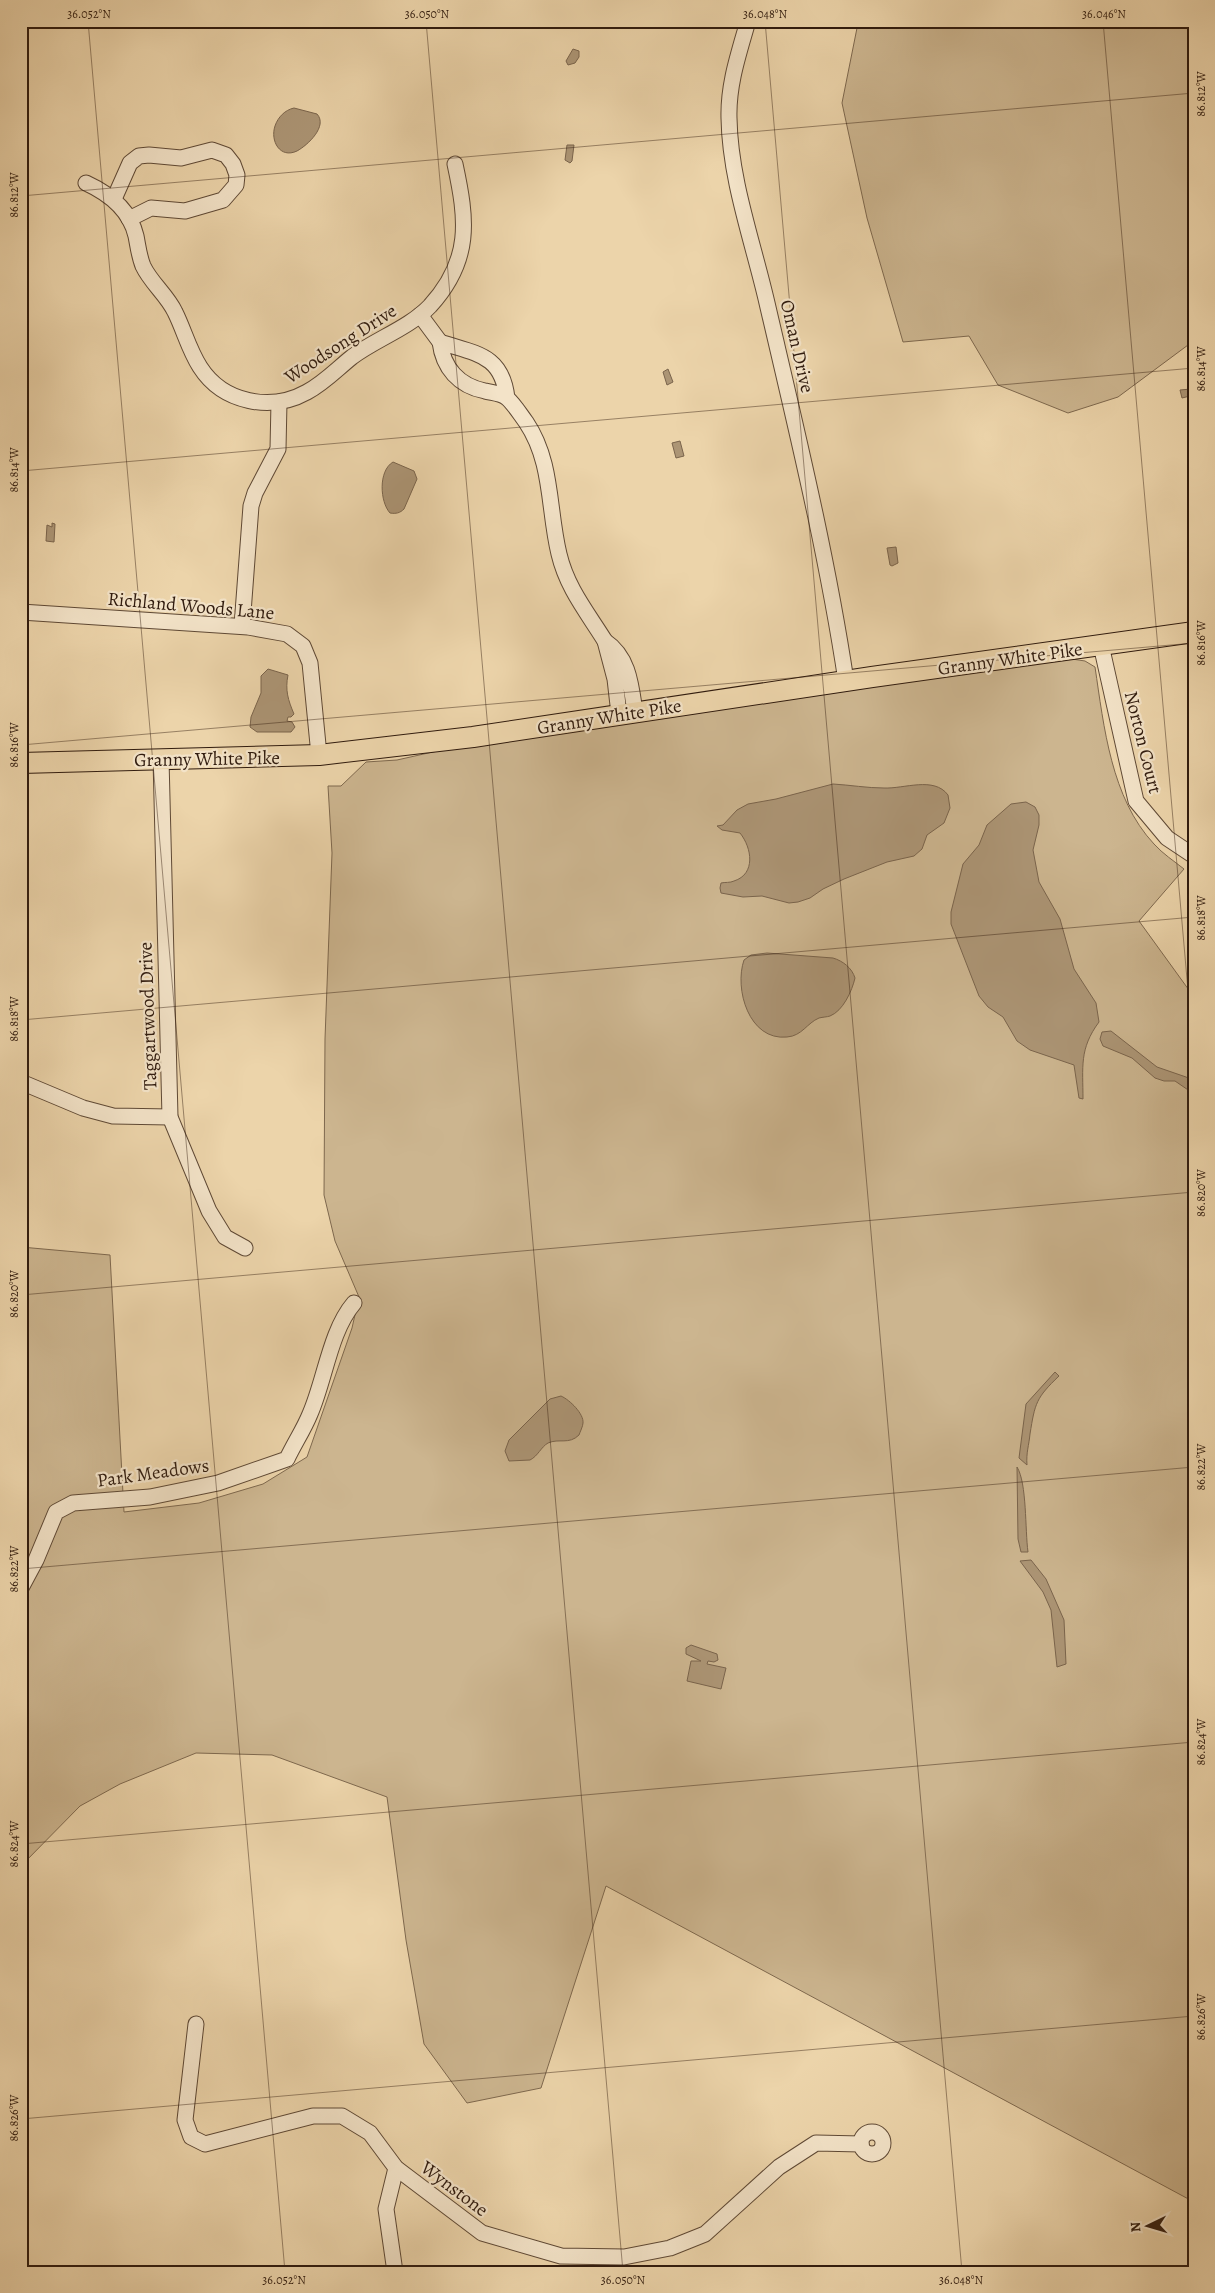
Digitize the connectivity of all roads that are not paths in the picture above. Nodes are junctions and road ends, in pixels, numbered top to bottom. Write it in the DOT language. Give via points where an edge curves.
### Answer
graph roads {
  1 [pos="748,21"];
  2 [pos="456,164"];
  3 [pos="86,183"];
  4 [pos="114,199"];
  5 [pos="129,219"];
  6 [pos="420,315"];
  7 [pos="440,342"];
  8 [pos="507,398"];
  9 [pos="279,402"];
  10 [pos="21,612"];
  11 [pos="242,626"];
  12 [pos="1194,632"];
  13 [pos="1101,645"];
  14 [pos="846,681"];
  15 [pos="627,713"];
  16 [pos="319,755"];
  17 [pos="161,759"];
  18 [pos="21,763"];
  19 [pos="1194,856"];
  20 [pos="21,1082"];
  21 [pos="170,1117"];
  22 [pos="245,1248"];
  23 [pos="354,1304"];
  24 [pos="21,1588"];
  25 [pos="196,2024"];
  26 [pos="861,2144"];
  27 [pos="396,2168"];
  28 [pos="395,2272"];
  1 -- 14 [label="street, Oman Drive" via="731,88 732,147 832,596"];
  2 -- 6 [label="street, Woodsong Drive" via="465,211 461,251 446,286"];
  3 -- 4 [label="street, Woodsong Drive"];
  4 -- 5 [label="street, Woodsong Drive"];
  4 -- 5 [label="street" via="130,163 138,156 181,158 212,150 226,156 233,164 236,185 223,200 185,211 152,208"];
  5 -- 9 [label="street, Woodsong Drive" via="144,266 174,310 203,371 217,386 238,397 258,402"];
  6 -- 7 [label="street"];
  6 -- 9 [label="street, Woodsong Drive" via="363,349 314,388"];
  7 -- 8 [label="street" via="444,358 456,377 468,386"];
  7 -- 8 [label="street" via="490,360 502,377"];
  8 -- 15 [label="street" via="530,428 542,454 557,548 568,582 605,641"];
  9 -- 11 [label="street" via="278,449 251,506"];
  10 -- 11 [label="street, Richland Woods Lane"];
  11 -- 16 [label="street, Richland Woods Lane" via="282,632 296,639 305,650 312,670"];
  12 -- 13 [label="main road, Granny White Pike"];
  13 -- 14 [label="main road, Granny White Pike"];
  13 -- 19 [label="street, Norton Court" via="1136,801 1167,838"];
  14 -- 15 [label="main road, Granny White Pike"];
  15 -- 16 [label="main road, Granny White Pike" via="473,737"];
  16 -- 17 [label="main road, Granny White Pike"];
  17 -- 18 [label="main road, Granny White Pike"];
  17 -- 21 [label="street, Taggartwood Drive"];
  20 -- 21 [label="street" via="83,1108 113,1116"];
  21 -- 22 [label="street, Taggartwood Drive" via="209,1211 225,1237"];
  23 -- 24 [label="street, Park Meadows" via="333,1346 310,1414 287,1459 218,1483 150,1497 73,1503 56,1512"];
  25 -- 27 [label="street, Wynstone" via="185,2120 191,2137 205,2144 313,2116 342,2116 370,2133"];
  26 -- 27 [label="street, Wynstone" via="816,2143 779,2167 705,2234 670,2248 624,2257 561,2256 482,2233"];
  27 -- 28 [label="street" via="386,2209"];
}
